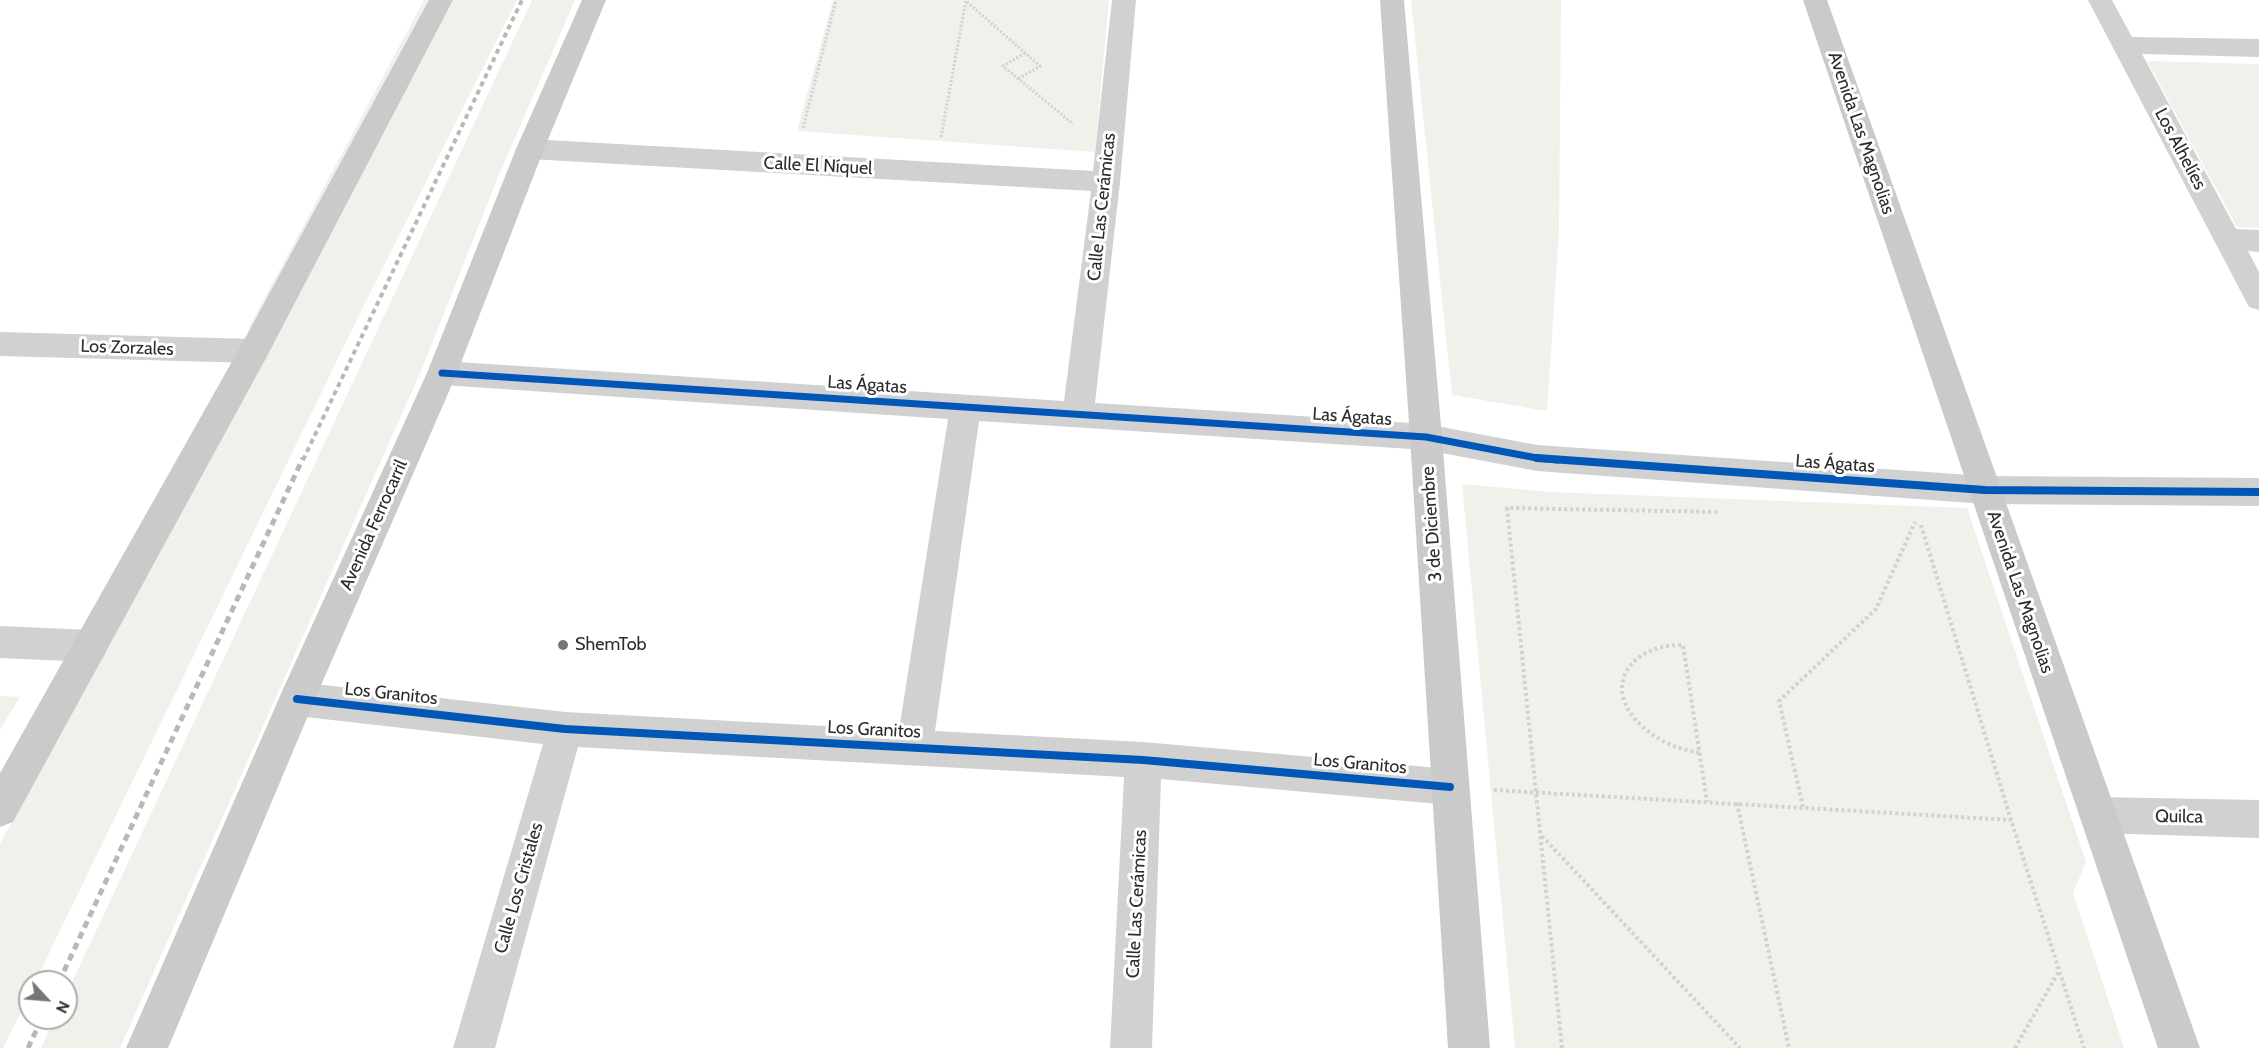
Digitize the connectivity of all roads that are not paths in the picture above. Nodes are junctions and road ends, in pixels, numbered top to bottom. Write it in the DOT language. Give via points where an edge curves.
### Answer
graph roads {
  1 [pos="441,0"];
  2 [pos="594,0"];
  3 [pos="1124,0"];
  4 [pos="1392,0"];
  5 [pos="1815,0"];
  6 [pos="2100,0"];
  7 [pos="2125,45"];
  8 [pos="2259,48"];
  9 [pos="530,149"];
  10 [pos="1106,182"];
  11 [pos="2229,239"];
  12 [pos="2259,241"];
  13 [pos="2259,299"];
  14 [pos="0,344"];
  15 [pos="254,351"];
  16 [pos="442,373"];
  17 [pos="965,407"];
  18 [pos="1078,414"];
  19 [pos="1426,437"];
  20 [pos="1985,489"];
  21 [pos="2259,492"];
  22 [pos="0,642"];
  23 [pos="91,646"];
  24 [pos="297,699"];
  25 [pos="565,729"];
  26 [pos="915,747"];
  27 [pos="1143,760"];
  28 [pos="1450,788"];
  29 [pos="0,808"];
  30 [pos="2098,815"];
  31 [pos="2259,819"];
  32 [pos="147,1048"];
  33 [pos="474,1048"];
  34 [pos="1131,1048"];
  35 [pos="1469,1048"];
  36 [pos="2179,1048"];
  1 -- 15 [label="street"];
  2 -- 9 [label="street, Avenida Ferrocarril"];
  3 -- 10 [label="street, Calle Las Cerámicas"];
  4 -- 19 [label="street, 3 de Diciembre"];
  5 -- 20 [label="street, Avenida Las Magnolias"];
  6 -- 7 [label="street, Los Alhelíes"];
  7 -- 8 [label="street"];
  7 -- 11 [label="street, Los Alhelíes"];
  9 -- 10 [label="street, Calle El Níquel"];
  9 -- 16 [label="street, Avenida Ferrocarril"];
  10 -- 18 [label="street, Calle Las Cerámicas"];
  11 -- 12 [label="street"];
  11 -- 13 [label="street, Los Alhelíes"];
  14 -- 15 [label="street, Los Zorzales"];
  15 -- 23 [label="street"];
  16 -- 17 [label="street, Las Ágatas"];
  16 -- 24 [label="street, Avenida Ferrocarril"];
  17 -- 18 [label="street, Las Ágatas"];
  17 -- 26 [label="street"];
  18 -- 19 [label="street, Las Ágatas"];
  19 -- 20 [label="street, Las Ágatas" via="1537,458"];
  19 -- 28 [label="street, 3 de Diciembre"];
  20 -- 21 [label="street, Las Ágatas"];
  20 -- 30 [label="street, Avenida Las Magnolias"];
  22 -- 23 [label="street"];
  23 -- 29 [label="street"];
  24 -- 25 [label="street, Los Granitos"];
  24 -- 32 [label="street, Avenida Ferrocarril"];
  25 -- 26 [label="street, Los Granitos"];
  25 -- 33 [label="street, Calle Los Cristales"];
  26 -- 27 [label="street, Los Granitos"];
  27 -- 28 [label="street, Los Granitos"];
  27 -- 34 [label="street, Calle Las Cerámicas"];
  28 -- 35 [label="street, 3 de Diciembre"];
  30 -- 31 [label="street, Quilca"];
  30 -- 36 [label="street, Avenida Las Magnolias"];
}
